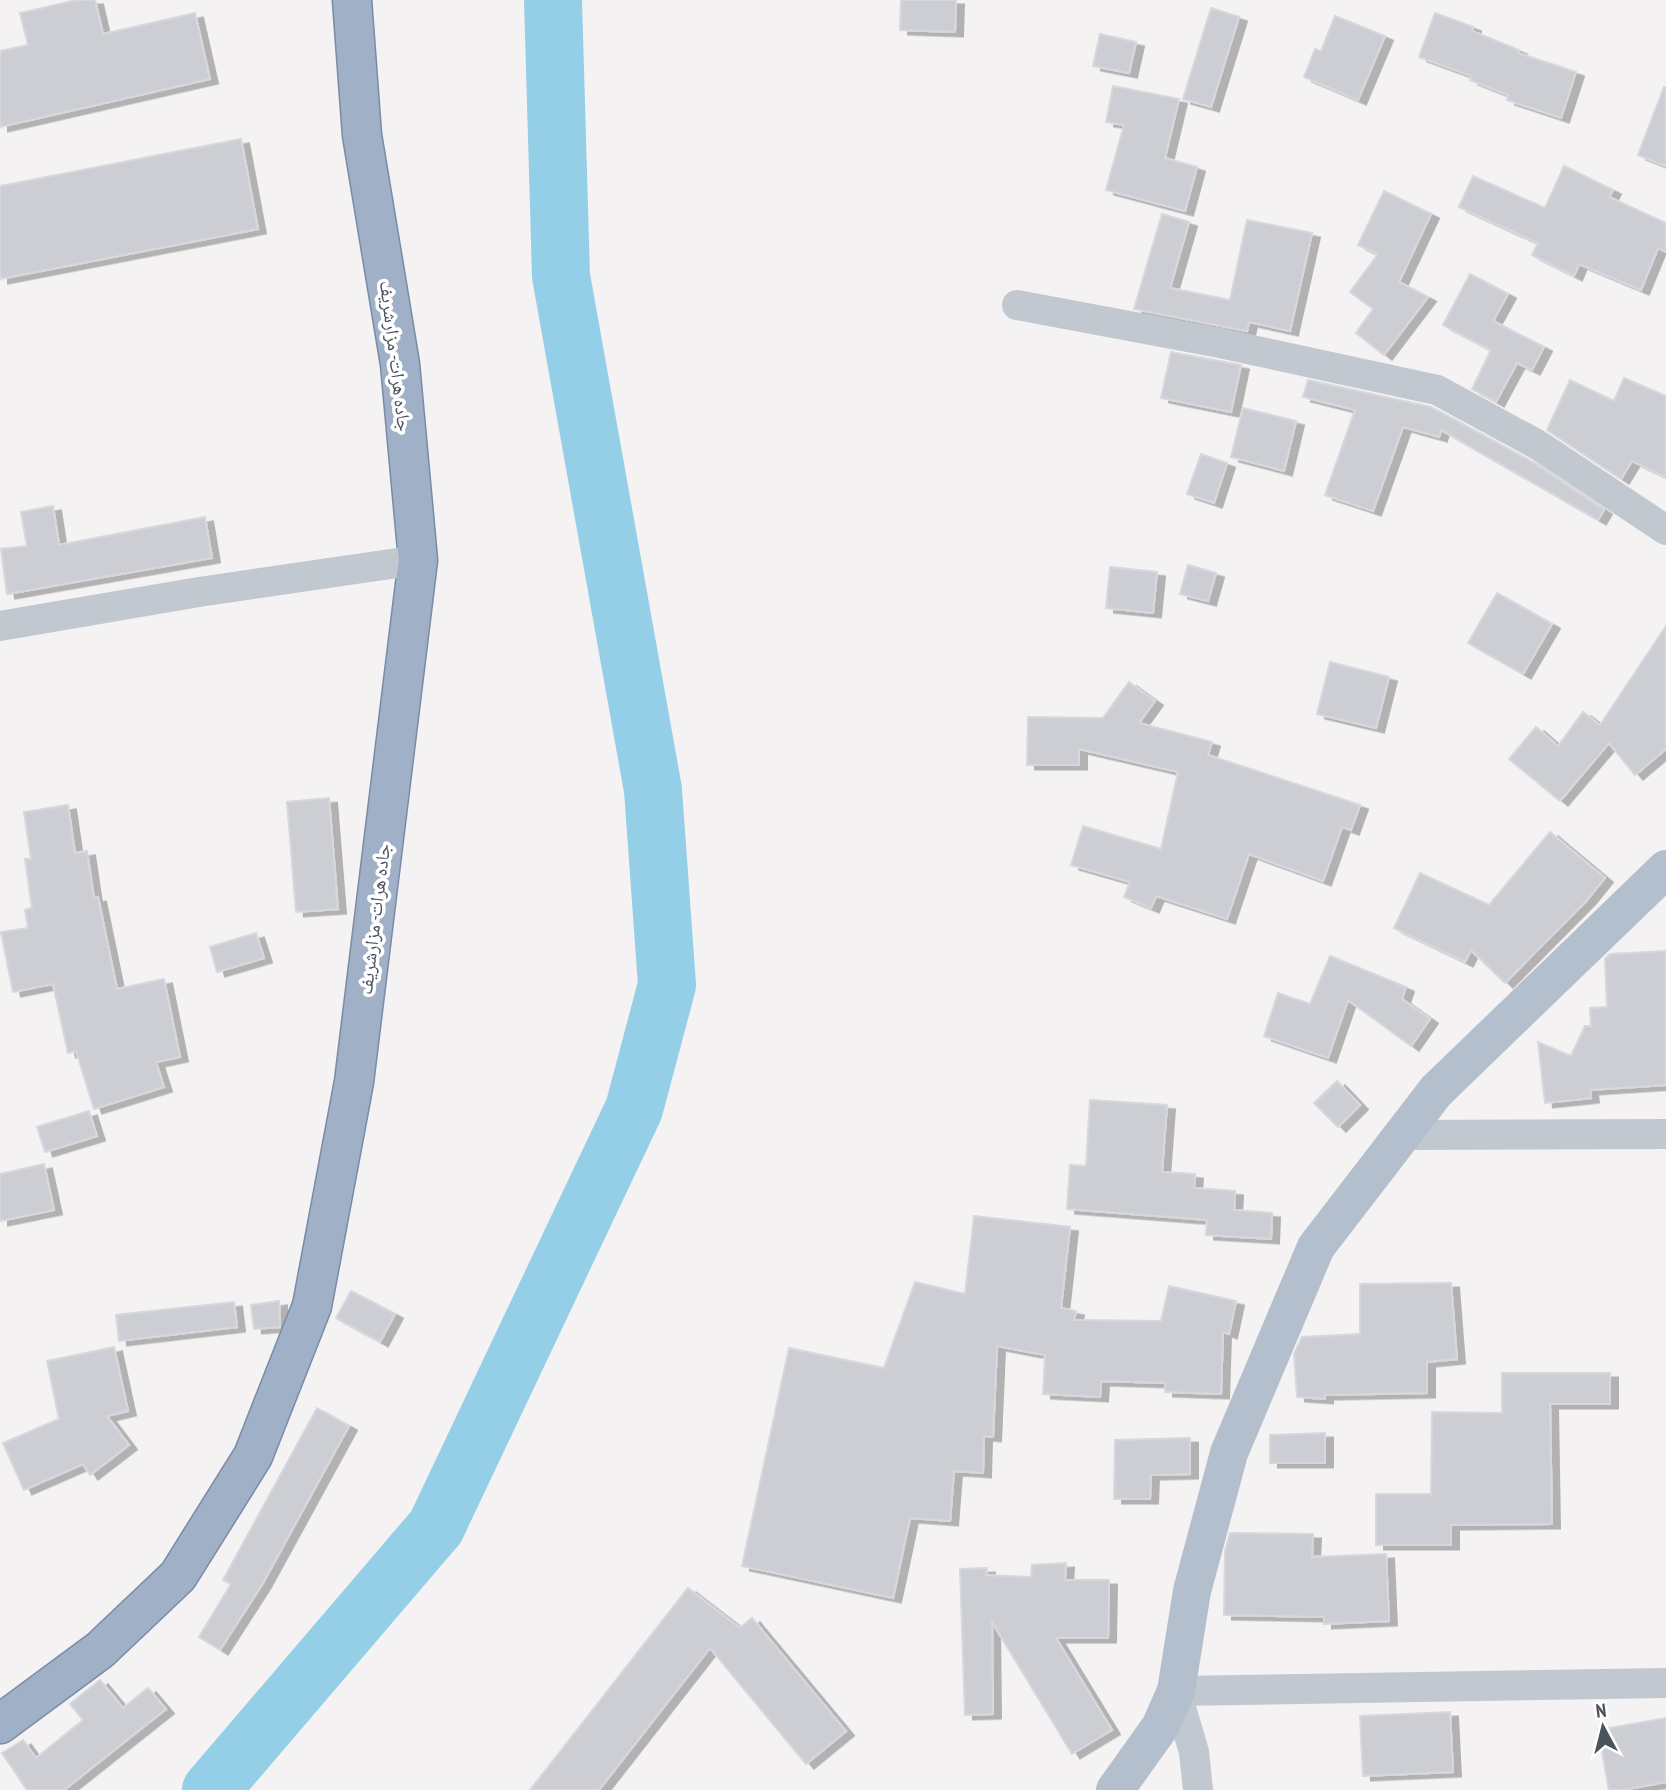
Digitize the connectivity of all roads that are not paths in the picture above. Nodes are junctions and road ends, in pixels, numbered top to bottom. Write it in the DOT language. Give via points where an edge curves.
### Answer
graph roads {
  1 [pos="352,0"];
  2 [pos="1017,305"];
  3 [pos="1666,530"];
  4 [pos="418,559"];
  5 [pos="0,626"];
  6 [pos="1666,869"];
  7 [pos="1666,1134"];
  8 [pos="1400,1135"];
  9 [pos="1666,1683"];
  10 [pos="1176,1692"];
  11 [pos="0,1724"];
  12 [pos="1115,1790"];
  13 [pos="1198,1790"];
  1 -- 4 [label="highway, جاده هرات- مزارشریف" via="362,135 401,364"];
  2 -- 3 [label="street" via="1437,390 1538,446"];
  4 -- 5 [label="street"];
  4 -- 11 [label="highway, جاده هرات- مزارشریف" via="354,1082 312,1306 253,1456 178,1576 100,1650"];
  6 -- 8 [label="main road" via="1436,1090"];
  7 -- 8 [label="street"];
  8 -- 10 [label="main road" via="1316,1247 1228,1452 1192,1591"];
  9 -- 10 [label="street"];
  10 -- 12 [label="main road" via="1160,1727"];
  10 -- 13 [label="street" via="1194,1752"];
}
